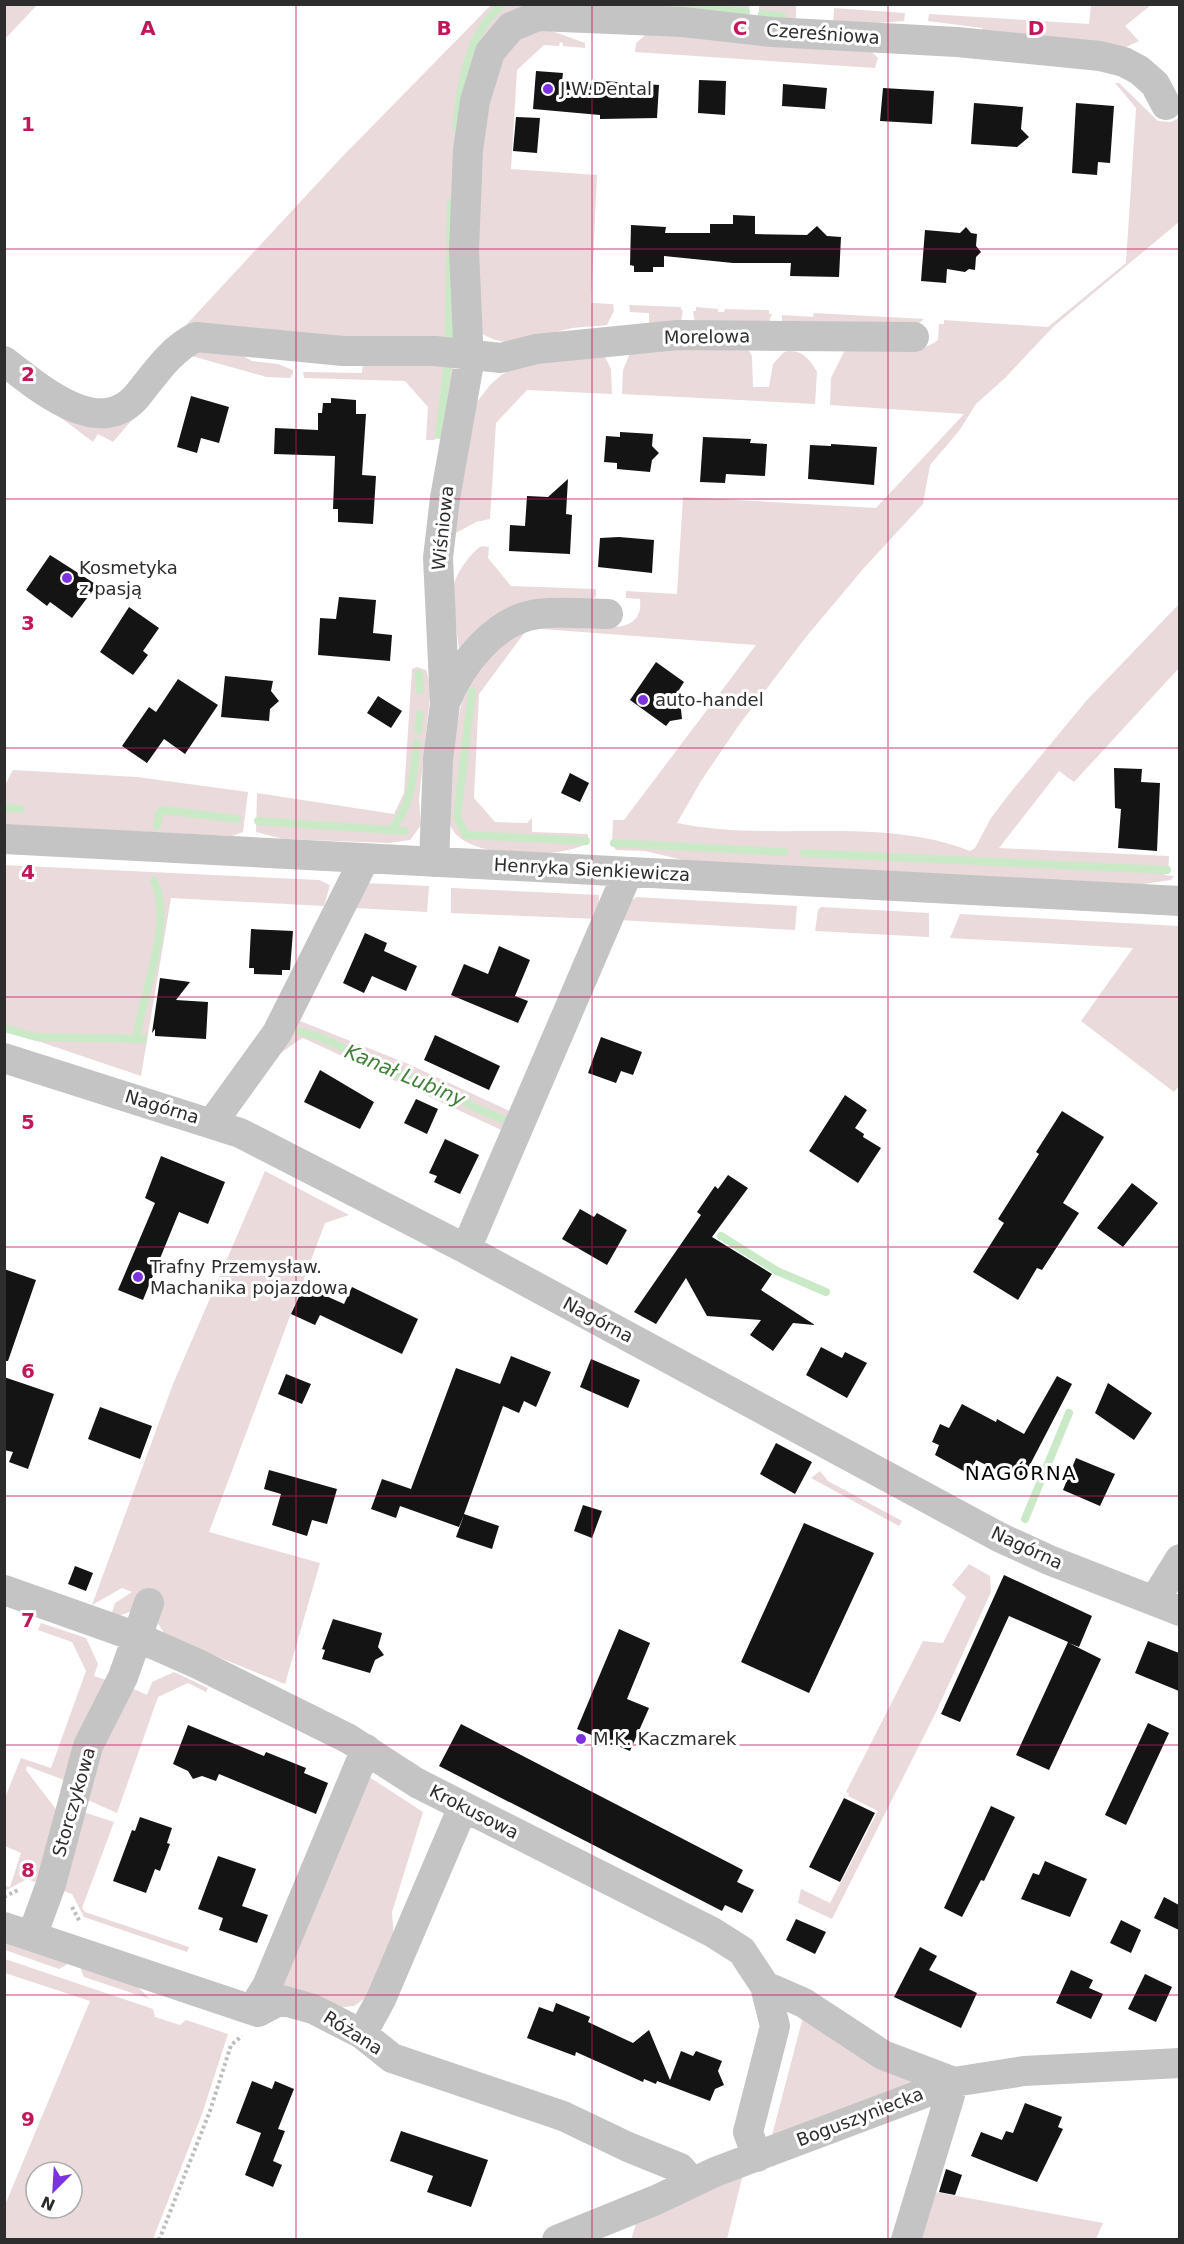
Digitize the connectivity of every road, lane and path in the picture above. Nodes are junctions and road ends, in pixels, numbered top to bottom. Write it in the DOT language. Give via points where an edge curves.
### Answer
graph roads {
  1 [pos="1166,105"];
  2 [pos="914,336"];
  3 [pos="469,354"];
  4 [pos="501,358"];
  5 [pos="4,361"];
  6 [pos="464,397"];
  7 [pos="608,614"];
  8 [pos="445,704"];
  9 [pos="4,839"];
  10 [pos="364,858"];
  11 [pos="434,862"];
  12 [pos="628,872"];
  13 [pos="1179,901"];
  14 [pos="4,1058"];
  15 [pos="212,1123"];
  16 [pos="466,1249"];
  17 [pos="1179,1559"];
  18 [pos="4,1590"];
  19 [pos="149,1603"];
  20 [pos="1167,1606"];
  21 [pos="137,1637"];
  22 [pos="366,1749"];
  23 [pos="463,1807"];
  24 [pos="18,1932"];
  25 [pos="765,1986"];
  26 [pos="252,2010"];
  27 [pos="362,2034"];
  28 [pos="236,2042"];
  29 [pos="1179,2063"];
  30 [pos="954,2082"];
  31 [pos="757,2157"];
  32 [pos="692,2182"];
  33 [pos="159,2240"];
  34 [pos="557,2240"];
  35 [pos="906,2240"];
  1 -- 3 [label="street, Czereśniowa" via="1155,84 1139,70 1100,56 683,22 538,16 524,19 505,32 490,52 475,100 464,213"];
  2 -- 4 [label="street, Morelowa" via="678,335 536,349"];
  3 -- 4 [label="street, Morelowa"];
  3 -- 5 [label="street, Morelowa" via="419,350 367,352 196,337 169,356 135,399 109,413 98,414 74,407"];
  3 -- 6 [label="street, Wiśniowa"];
  4 -- 6 [label="street, Morelowa" via="481,371"];
  6 -- 8 [label="street, Wiśniowa" via="446,487 438,558"];
  7 -- 8 [label="street, Wiśniowa" via="538,614 507,624 468,662"];
  8 -- 11 [label="street, Wiśniowa" via="438,759"];
  9 -- 10 [label="street, Henryka Sienkiewicza"];
  10 -- 11 [label="street, Henryka Sienkiewicza"];
  10 -- 15 [label="street" via="277,1033"];
  11 -- 12 [label="street, Henryka Sienkiewicza"];
  12 -- 13 [label="street, Henryka Sienkiewicza"];
  12 -- 16 [label="street"];
  14 -- 15 [label="street, Nagórna"];
  15 -- 16 [label="street, Nagórna" via="266,1146"];
  16 -- 20 [label="street, Nagórna" via="999,1537"];
  17 -- 20 [label="street"];
  18 -- 21 [label="street, Krokusowa"];
  19 -- 21 [label="street, Storczykowa"];
  21 -- 22 [label="street, Krokusowa"];
  21 -- 24 [label="street, Storczykowa" via="123,1677 88,1746 51,1884"];
  22 -- 23 [label="street, Krokusowa" via="417,1783"];
  22 -- 26 [label="street" via="267,1986"];
  23 -- 25 [label="street, Krokusowa" via="712,1932 742,1951"];
  23 -- 27 [label="street" via="381,1999"];
  24 -- 26 [label="street"];
  25 -- 30 [label="street" via="804,2003 883,2055"];
  25 -- 31 [label="street, Krokusowa" via="775,2026 748,2132"];
  26 -- 27 [label="street, Różana" via="258,2012 281,2000 314,2009"];
  27 -- 32 [label="street, Różana" via="392,2058 563,2116 680,2168"];
  28 -- 33 [label="path" via="231,2045 210,2111"];
  29 -- 30 [label="street, Boguszyniecka" via="1024,2071"];
  30 -- 31 [label="street, Boguszyniecka"];
  30 -- 35 [label="street"];
  31 -- 32 [label="street, Boguszyniecka"];
  32 -- 34 [label="street, Boguszyniecka"];
}
